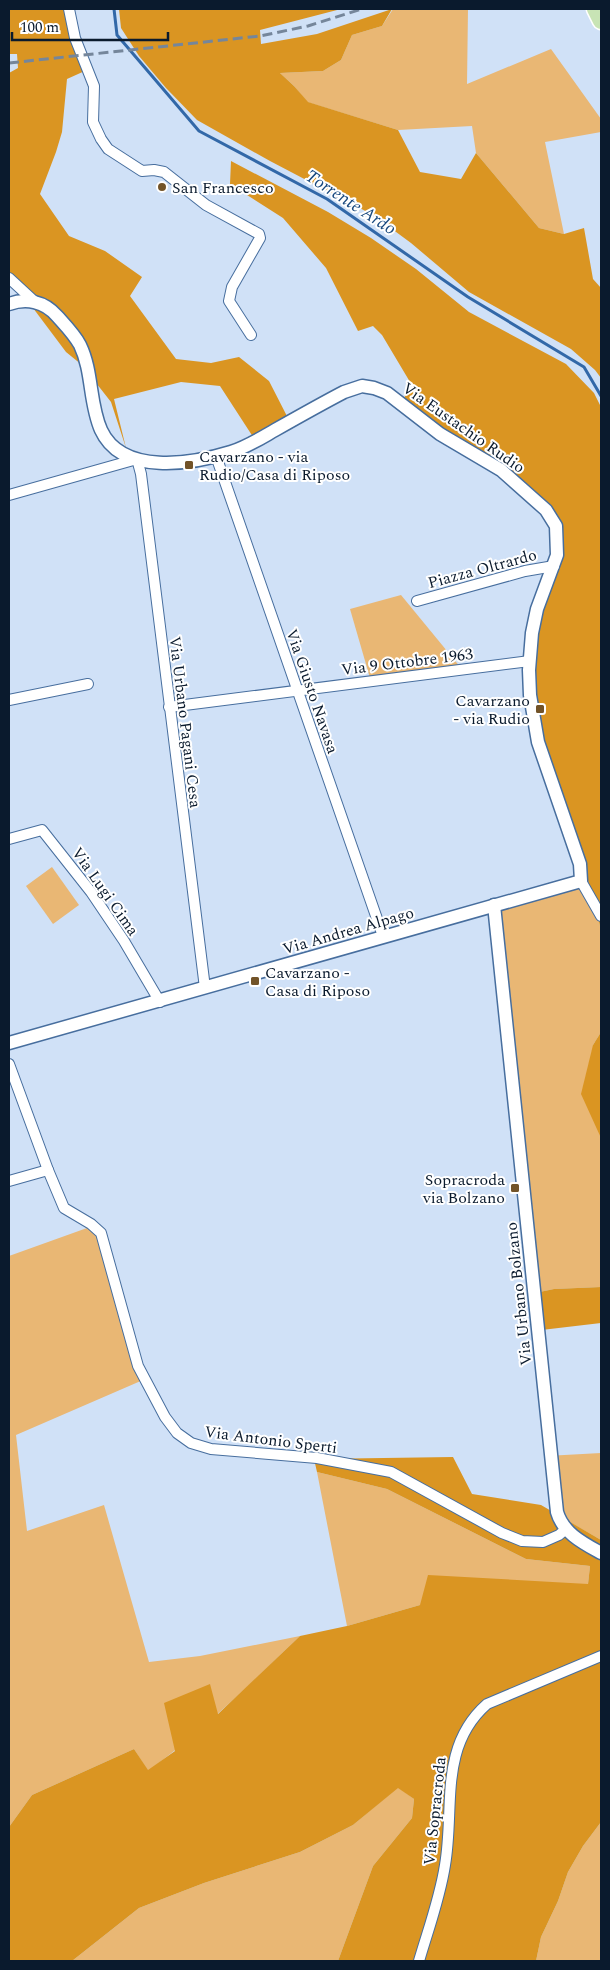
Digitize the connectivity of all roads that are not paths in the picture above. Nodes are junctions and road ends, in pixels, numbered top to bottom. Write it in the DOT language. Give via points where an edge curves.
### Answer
graph roads {
  1 [pos="69,9"];
  2 [pos="594,9"];
  3 [pos="601,21"];
  4 [pos="9,278"];
  5 [pos="34,302"];
  6 [pos="9,304"];
  7 [pos="252,335"];
  8 [pos="216,456"];
  9 [pos="137,459"];
  10 [pos="9,494"];
  11 [pos="554,566"];
  12 [pos="417,601"];
  13 [pos="530,661"];
  14 [pos="88,684"];
  15 [pos="297,690"];
  16 [pos="9,700"];
  17 [pos="169,707"];
  18 [pos="9,839"];
  19 [pos="581,881"];
  20 [pos="494,905"];
  21 [pos="601,916"];
  22 [pos="383,936"];
  23 [pos="205,988"];
  24 [pos="160,1002"];
  25 [pos="9,1043"];
  26 [pos="9,1064"];
  27 [pos="48,1170"];
  28 [pos="9,1181"];
  29 [pos="566,1529"];
  30 [pos="601,1553"];
  31 [pos="601,1656"];
  32 [pos="419,1961"];
  1 -- 7 [label="street" via="94,86 93,122 108,149 142,171 164,172 206,205 259,234 260,238 232,287 229,301"];
  2 -- 3 [label="main road"];
  4 -- 5 [label="street"];
  5 -- 6 [label="street" via="23,300"];
  5 -- 9 [label="street, Via Eustachio Rudio" via="54,313 76,339 87,365 101,431 115,448"];
  8 -- 9 [label="street, Via Eustachio Rudio" via="169,463"];
  8 -- 11 [label="street, Via Eustachio Rudio" via="247,446 344,392 362,386 381,390 440,434 501,470 546,510 556,526 558,546"];
  8 -- 15 [label="street, Via Giusto Navasa"];
  9 -- 10 [label="street"];
  9 -- 17 [label="street, Via Urbano Pagani Cesa"];
  11 -- 12 [label="street, Piazza Oltrardo" via="524,570"];
  11 -- 13 [label="street, Via Eustachio Rudio" via="537,609"];
  13 -- 15 [label="street, Via 9 Ottobre 1963"];
  13 -- 19 [label="street, Via Eustachio Rudio" via="535,730 580,864"];
  14 -- 16 [label="street"];
  15 -- 17 [label="street, Via 9 Ottobre 1963"];
  15 -- 22 [label="street, Via Giusto Navasa"];
  17 -- 23 [label="street, Via Urbano Pagani Cesa"];
  18 -- 24 [label="street, Via Lugi Cima" via="42,830 124,941"];
  19 -- 20 [label="street, Via Andrea Alpago"];
  19 -- 21 [label="street"];
  20 -- 22 [label="street, Via Andrea Alpago"];
  20 -- 29 [label="street, Via Urbano Bolzano" via="557,1512"];
  22 -- 23 [label="street, Via Andrea Alpago"];
  23 -- 24 [label="street, Via Andrea Alpago"];
  24 -- 25 [label="street, Via Andrea Alpago"];
  26 -- 27 [label="street, Via Antonio Sperti"];
  27 -- 28 [label="street"];
  27 -- 29 [label="street, Via Antonio Sperti" via="64,1208 101,1233 135,1358 165,1417 183,1438 211,1449 316,1458 391,1472 522,1541 543,1542"];
  29 -- 30 [label="street"];
  31 -- 32 [label="street, Via Sopracroda" via="487,1704 465,1729 451,1775 445,1868"];
}
